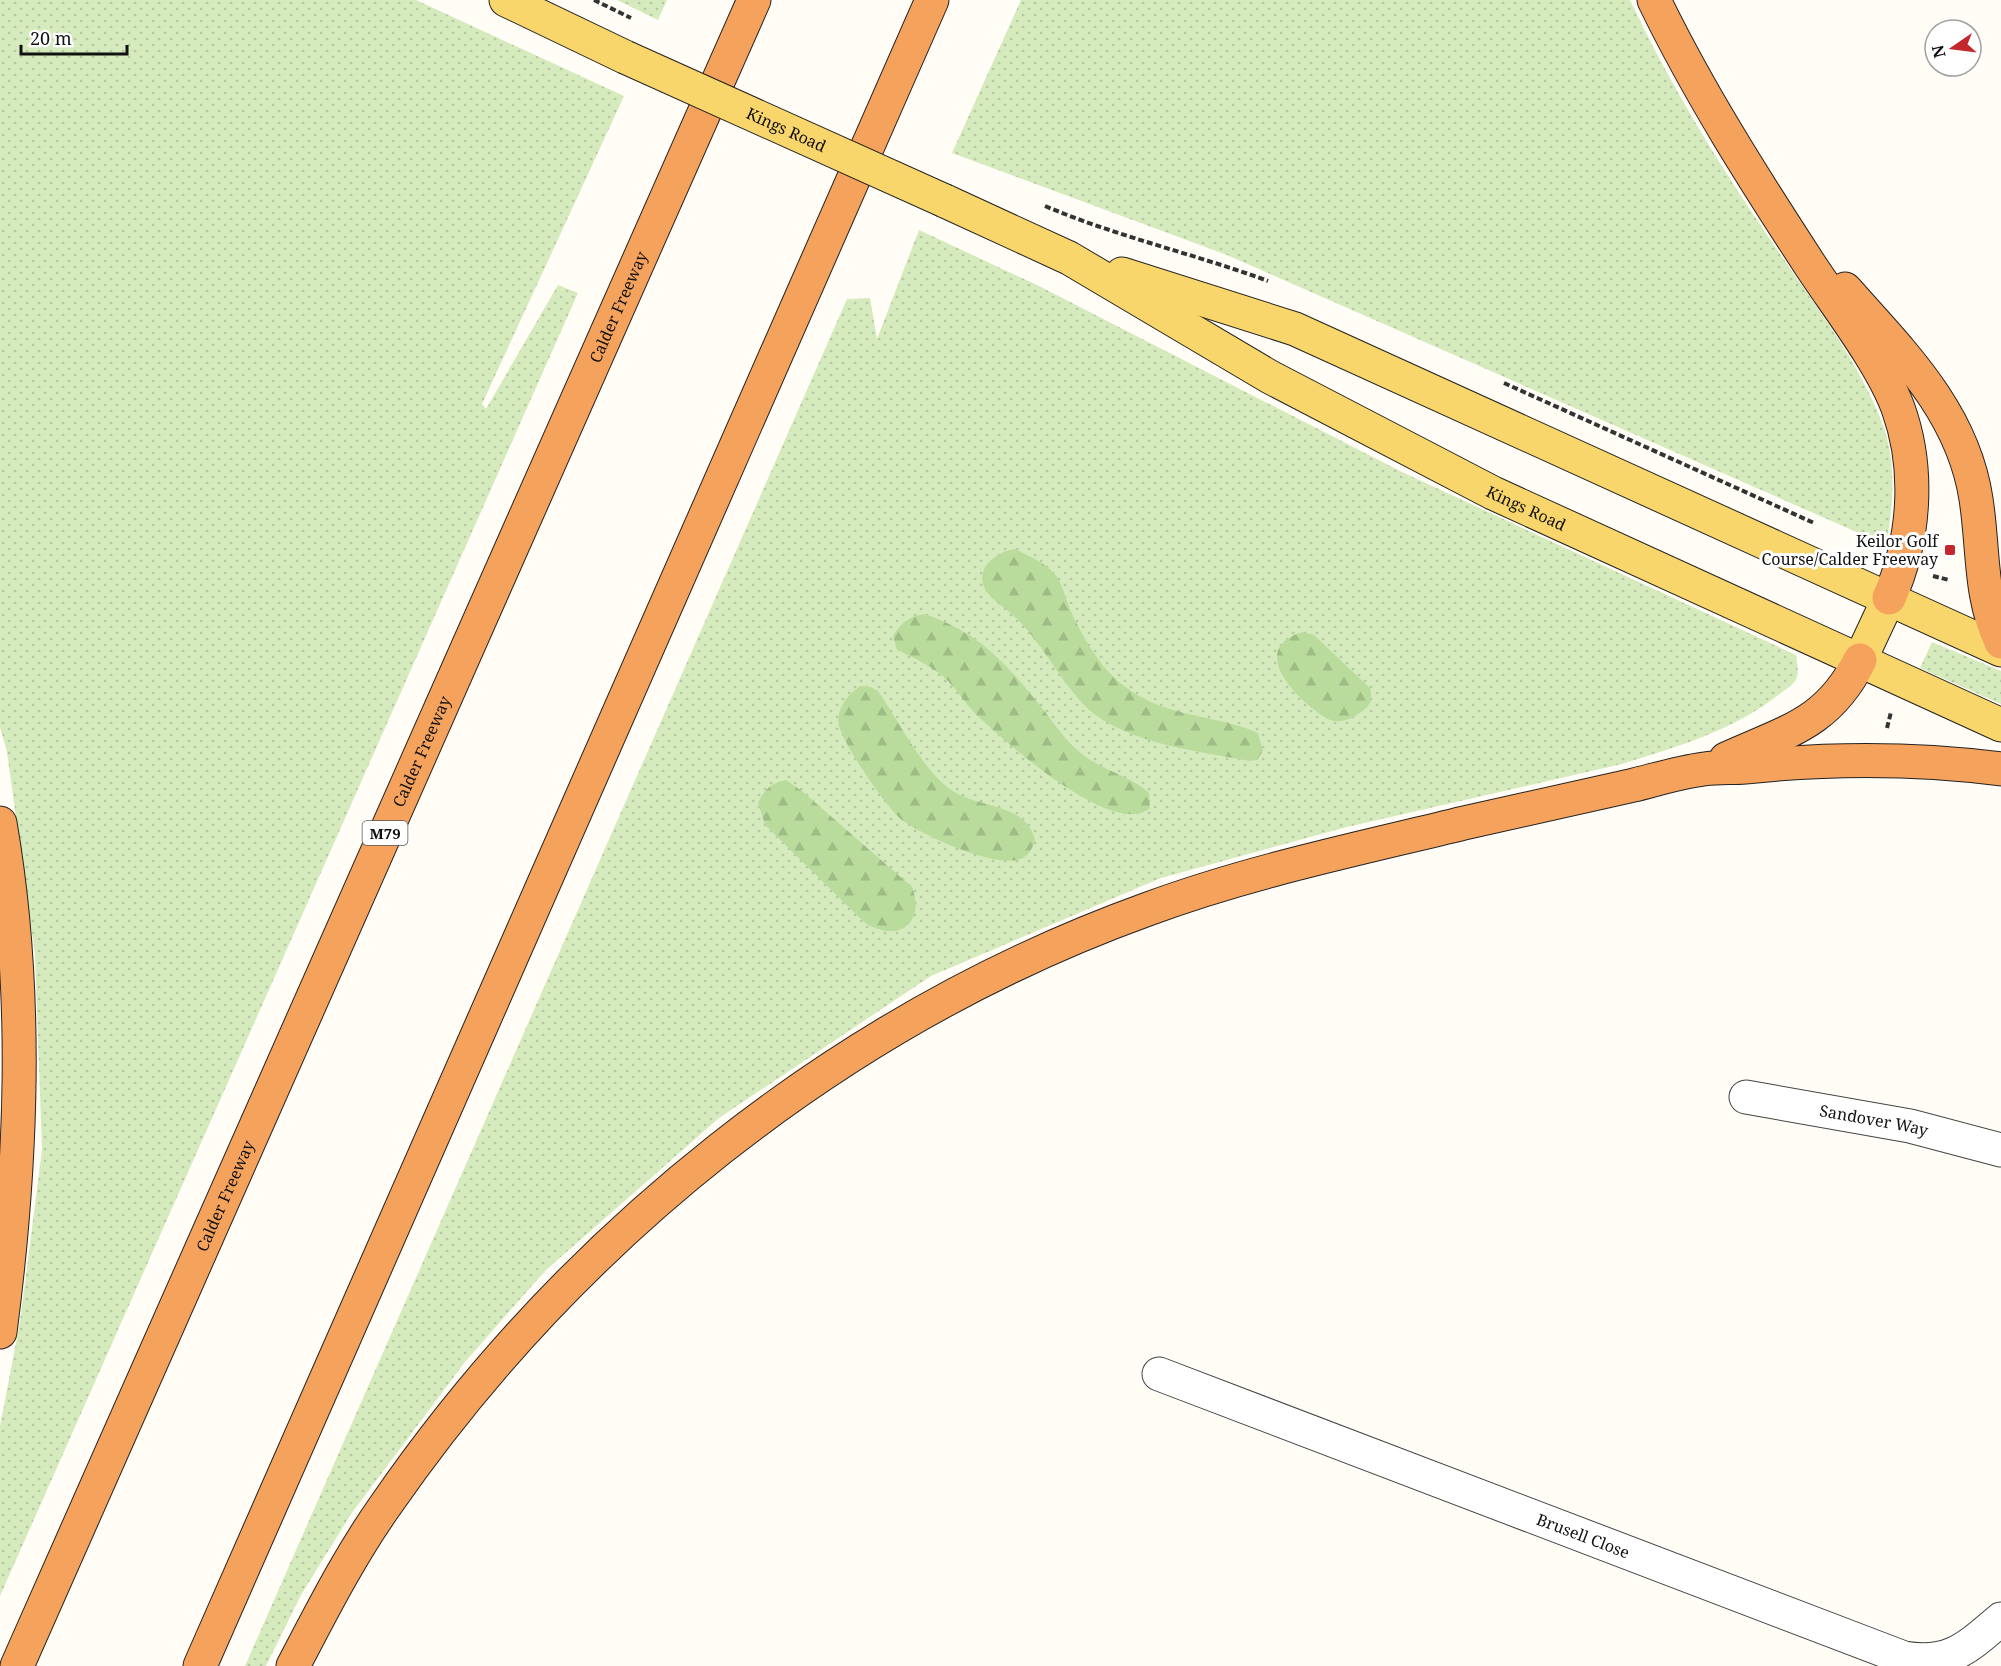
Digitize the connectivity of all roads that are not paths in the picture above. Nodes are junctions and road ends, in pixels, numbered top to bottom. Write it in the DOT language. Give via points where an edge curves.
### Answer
graph roads {
  1 [pos="506,0"];
  2 [pos="754,0"];
  3 [pos="932,0"];
  4 [pos="1654,0"];
  5 [pos="1772,207"];
  6 [pos="1069,258"];
  7 [pos="1889,598"];
  8 [pos="2001,642"];
  9 [pos="2001,650"];
  10 [pos="1860,660"];
  11 [pos="2001,725"];
  12 [pos="2001,768"];
  13 [pos="1706,769"];
  14 [pos="0,823"];
  15 [pos="1746,1097"];
  16 [pos="2001,1150"];
  17 [pos="0,1332"];
  18 [pos="1159,1374"];
  19 [pos="2001,1619"];
  20 [pos="16,1666"];
  21 [pos="200,1666"];
  22 [pos="293,1666"];
  1 -- 6 [label="main road, Kings Road, bridge"];
  2 -- 20 [label="highway, Calder Freeway / M79"];
  3 -- 21 [label="highway"];
  4 -- 5 [label="highway" via="1686,64"];
  5 -- 7 [label="highway" via="1897,406 1911,480 1910,512 1904,562"];
  5 -- 8 [label="highway" via="1895,345 1953,423 1976,498 1982,584"];
  6 -- 7 [label="main road, Kings Road" via="1295,329"];
  6 -- 10 [label="main road, Kings Road" via="1270,377 1390,441 1627,556"];
  7 -- 9 [label="main road, Kings Road"];
  7 -- 10 [label="main road"];
  10 -- 11 [label="main road, Kings Road"];
  10 -- 13 [label="highway" via="1833,703 1813,719"];
  12 -- 13 [label="highway" via="1884,759"];
  13 -- 22 [label="highway" via="1248,875 1074,938 982,982 878,1039 758,1120 570,1281 467,1395 413,1466 341,1575"];
  14 -- 17 [label="highway" via="14,932 19,1074 13,1210"];
  15 -- 16 [label="street, Sandover Way" via="1910,1126"];
  18 -- 19 [label="street, Brusell Close" via="1904,1659 1930,1661 1953,1655"];
}
